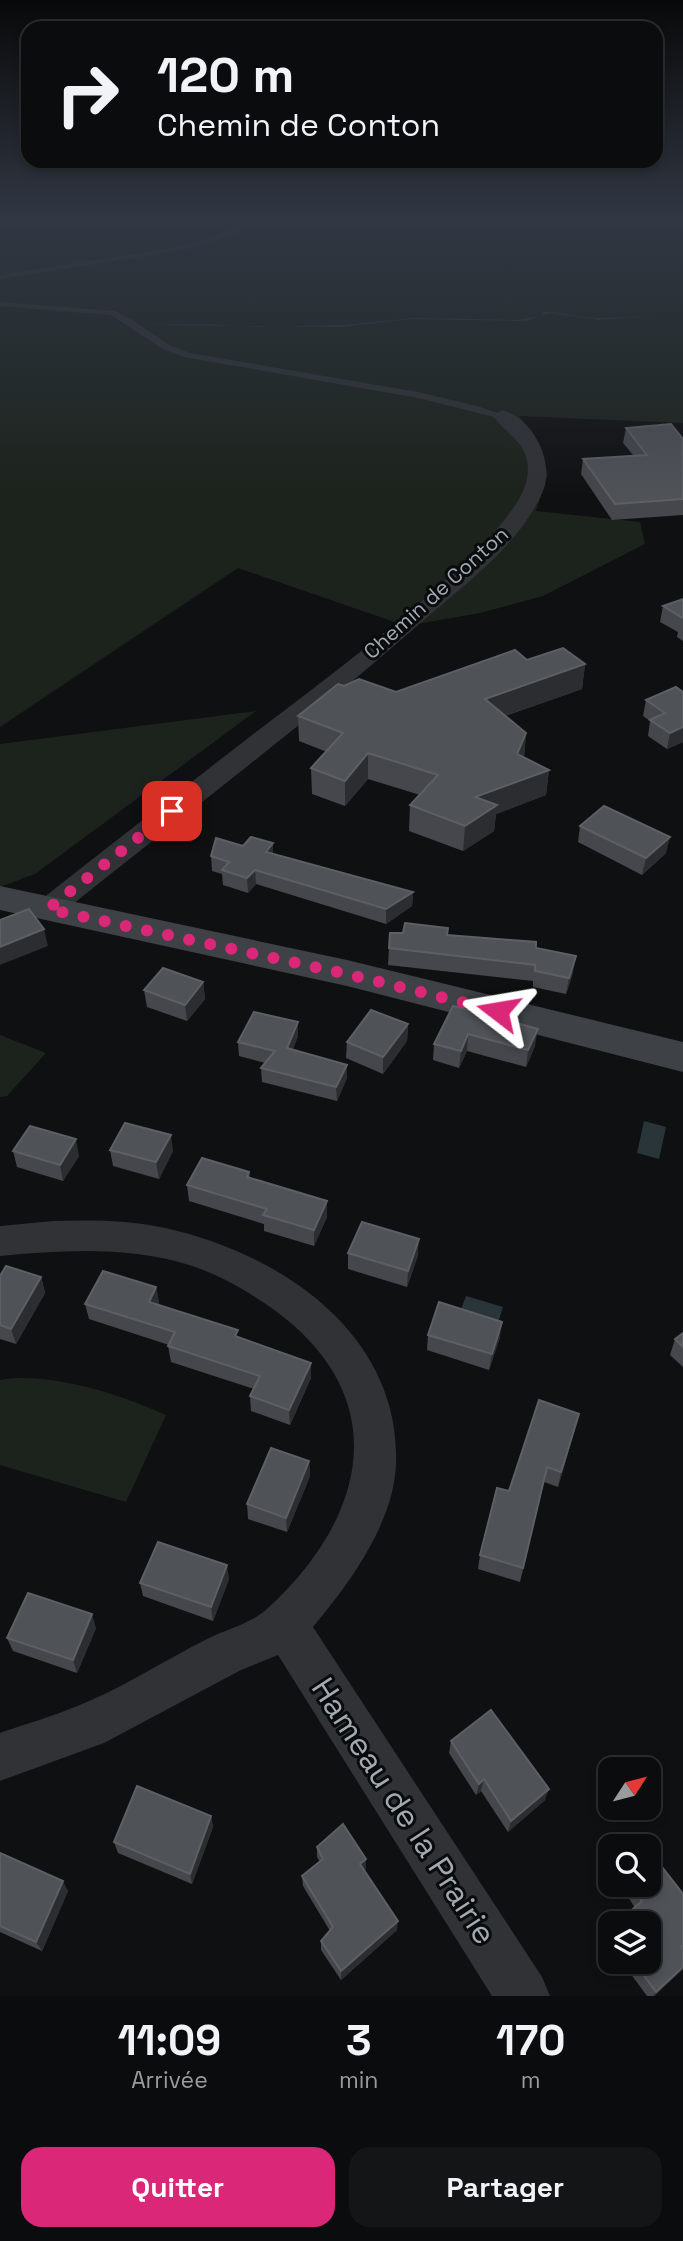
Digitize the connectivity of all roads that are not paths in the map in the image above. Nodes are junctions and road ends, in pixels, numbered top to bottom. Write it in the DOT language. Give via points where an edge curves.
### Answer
graph roads {
  1 [pos="89,311"];
  2 [pos="502,416"];
  3 [pos="0,898"];
  4 [pos="48,909"];
  5 [pos="683,1057"];
  6 [pos="0,1241"];
  7 [pos="285,1625"];
  8 [pos="0,1757"];
  9 [pos="523,1996"];
  1 -- 2 [label="lane, Chemin de Conton" via="126,318 150,340 176,351 430,397"];
  2 -- 4 [label="street, Chemin de Conton" via="517,425 538,468 533,490 495,545 406,626"];
  3 -- 4 [label="main road"];
  4 -- 5 [label="main road" via="347,974"];
  6 -- 7 [label="street" via="112,1236 213,1258 297,1306 328,1331 352,1361 369,1394 377,1434 377,1471 356,1535"];
  7 -- 8 [label="street" via="97,1723"];
  7 -- 9 [label="street, Hameau de la Prairie"];
}
